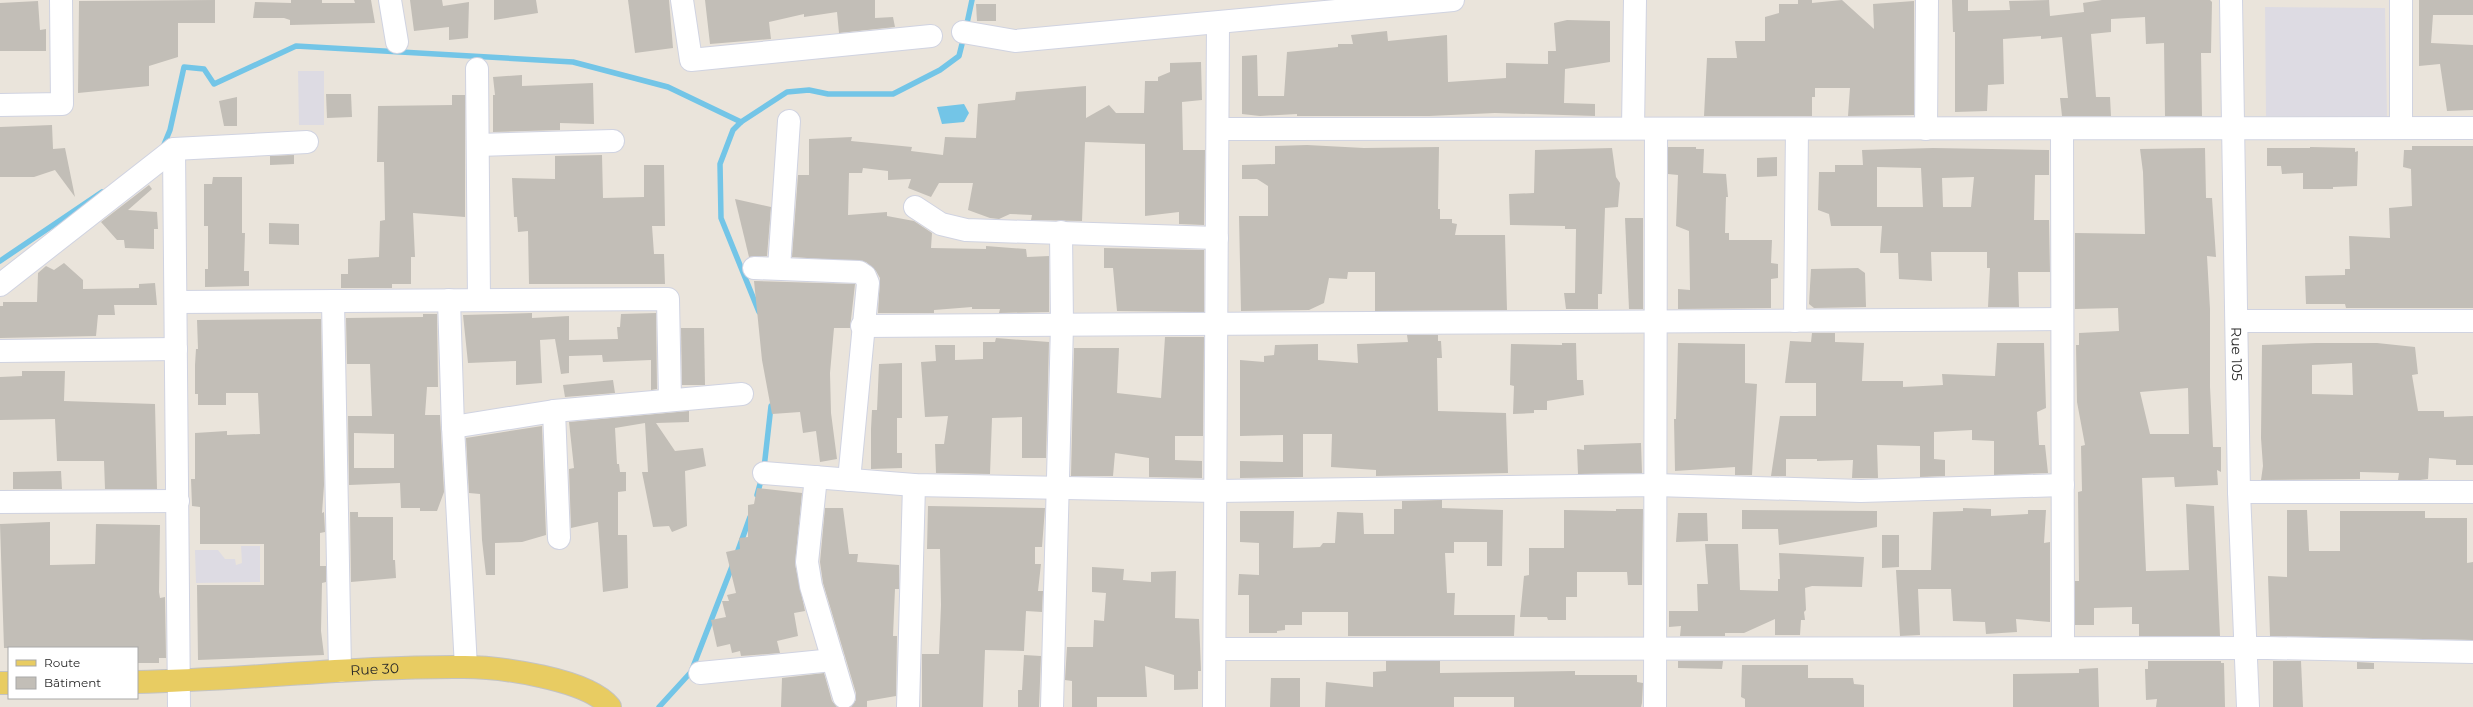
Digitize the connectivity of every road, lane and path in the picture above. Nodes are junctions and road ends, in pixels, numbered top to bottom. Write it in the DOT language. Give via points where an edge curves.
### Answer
graph roads {
  1 [pos="61,0"];
  2 [pos="390,0"];
  3 [pos="682,0"];
  4 [pos="1453,0"];
  5 [pos="1635,0"];
  6 [pos="1927,0"];
  7 [pos="2231,0"];
  8 [pos="2401,0"];
  9 [pos="1408,2"];
  10 [pos="1218,23"];
  11 [pos="963,32"];
  12 [pos="931,36"];
  13 [pos="397,42"];
  14 [pos="477,69"];
  15 [pos="0,105"];
  16 [pos="789,121"];
  17 [pos="1633,128"];
  18 [pos="2233,128"];
  19 [pos="2401,128"];
  20 [pos="2473,128"];
  21 [pos="1218,129"];
  22 [pos="1656,129"];
  23 [pos="1797,129"];
  24 [pos="1926,129"];
  25 [pos="2062,129"];
  26 [pos="613,141"];
  27 [pos="308,142"];
  28 [pos="478,145"];
  29 [pos="174,149"];
  30 [pos="915,208"];
  31 [pos="1062,232"];
  32 [pos="1217,238"];
  33 [pos="754,268"];
  34 [pos="779,268"];
  35 [pos="0,285"];
  36 [pos="449,300"];
  37 [pos="479,300"];
  38 [pos="333,301"];
  39 [pos="176,302"];
  40 [pos="2062,319"];
  41 [pos="1795,321"];
  42 [pos="2237,321"];
  43 [pos="2473,321"];
  44 [pos="1656,322"];
  45 [pos="1217,324"];
  46 [pos="1062,325"];
  47 [pos="862,326"];
  48 [pos="176,349"];
  49 [pos="0,351"];
  50 [pos="742,394"];
  51 [pos="670,400"];
  52 [pos="554,411"];
  53 [pos="453,427"];
  54 [pos="764,473"];
  55 [pos="816,477"];
  56 [pos="850,480"];
  57 [pos="914,485"];
  58 [pos="1655,485"];
  59 [pos="2062,485"];
  60 [pos="1058,488"];
  61 [pos="1216,490"];
  62 [pos="2239,492"];
  63 [pos="2473,492"];
  64 [pos="178,501"];
  65 [pos="0,502"];
  66 [pos="559,538"];
  67 [pos="2063,648"];
  68 [pos="2246,648"];
  69 [pos="1215,649"];
  70 [pos="1655,649"];
  71 [pos="2473,652"];
  72 [pos="832,660"];
  73 [pos="466,667"];
  74 [pos="340,671"];
  75 [pos="700,673"];
  76 [pos="179,681"];
  77 [pos="138,682"];
  78 [pos="844,697"];
  79 [pos="609,705"];
  80 [pos="179,707"];
  81 [pos="908,707"];
  82 [pos="1052,707"];
  83 [pos="1214,707"];
  84 [pos="1655,707"];
  85 [pos="2248,707"];
  1 -- 15 [label="street" via="62,104"];
  2 -- 13 [label="street"];
  3 -- 12 [label="street" via="691,60"];
  4 -- 9 [label="street"];
  5 -- 17 [label="street"];
  6 -- 24 [label="street"];
  7 -- 18 [label="street, Rue 105"];
  8 -- 19 [label="street"];
  9 -- 10 [label="street"];
  10 -- 11 [label="street" via="1015,41"];
  10 -- 21 [label="street"];
  14 -- 28 [label="street"];
  16 -- 34 [label="street"];
  17 -- 21 [label="street"];
  17 -- 22 [label="street"];
  18 -- 19 [label="street"];
  18 -- 25 [label="street"];
  18 -- 42 [label="street, Rue 105"];
  19 -- 20 [label="street"];
  21 -- 32 [label="street"];
  22 -- 23 [label="street"];
  22 -- 44 [label="street"];
  23 -- 24 [label="street"];
  23 -- 41 [label="street"];
  24 -- 25 [label="street"];
  25 -- 40 [label="street"];
  26 -- 28 [label="street"];
  27 -- 29 [label="street"];
  28 -- 37 [label="street"];
  29 -- 35 [label="street"];
  29 -- 39 [label="street"];
  30 -- 31 [label="street" via="942,224 966,230"];
  31 -- 32 [label="street"];
  31 -- 46 [label="street"];
  32 -- 45 [label="street"];
  33 -- 34 [label="street"];
  34 -- 47 [label="street" via="858,272 865,276 868,283"];
  36 -- 37 [label="street"];
  36 -- 38 [label="street"];
  36 -- 53 [label="street"];
  37 -- 51 [label="street" via="668,299"];
  38 -- 39 [label="street"];
  38 -- 74 [label="street"];
  39 -- 48 [label="street"];
  40 -- 41 [label="street"];
  40 -- 59 [label="street"];
  41 -- 44 [label="street"];
  42 -- 43 [label="street"];
  42 -- 62 [label="street, Rue 105"];
  44 -- 45 [label="street"];
  44 -- 58 [label="street"];
  45 -- 46 [label="street"];
  45 -- 61 [label="street"];
  46 -- 47 [label="street"];
  46 -- 60 [label="street"];
  47 -- 56 [label="street"];
  48 -- 49 [label="street"];
  48 -- 64 [label="street"];
  50 -- 51 [label="street"];
  51 -- 52 [label="street"];
  52 -- 53 [label="street"];
  52 -- 66 [label="street"];
  53 -- 73 [label="street"];
  54 -- 55 [label="street"];
  55 -- 56 [label="street"];
  55 -- 72 [label="street" via="807,562 811,586"];
  56 -- 57 [label="street"];
  57 -- 60 [label="street"];
  57 -- 81 [label="street"];
  58 -- 59 [label="street" via="1861,490"];
  58 -- 61 [label="street"];
  58 -- 70 [label="street"];
  59 -- 67 [label="street"];
  60 -- 61 [label="street"];
  60 -- 82 [label="street"];
  61 -- 69 [label="street"];
  62 -- 63 [label="street"];
  62 -- 68 [label="street, Rue 105"];
  64 -- 65 [label="street"];
  64 -- 76 [label="street"];
  67 -- 68 [label="street"];
  67 -- 70 [label="street"];
  68 -- 71 [label="street"];
  68 -- 85 [label="street, Rue 105"];
  69 -- 70 [label="street"];
  69 -- 83 [label="street"];
  70 -- 84 [label="street"];
  72 -- 75 [label="street"];
  72 -- 78 [label="street"];
  73 -- 74 [label="main road, Rue 30"];
  73 -- 79 [label="main road, Rue 30" via="556,678 578,686"];
  74 -- 76 [label="main road, Rue 30"];
  76 -- 77 [label="main road, Rue 30"];
  76 -- 80 [label="street"];
}
